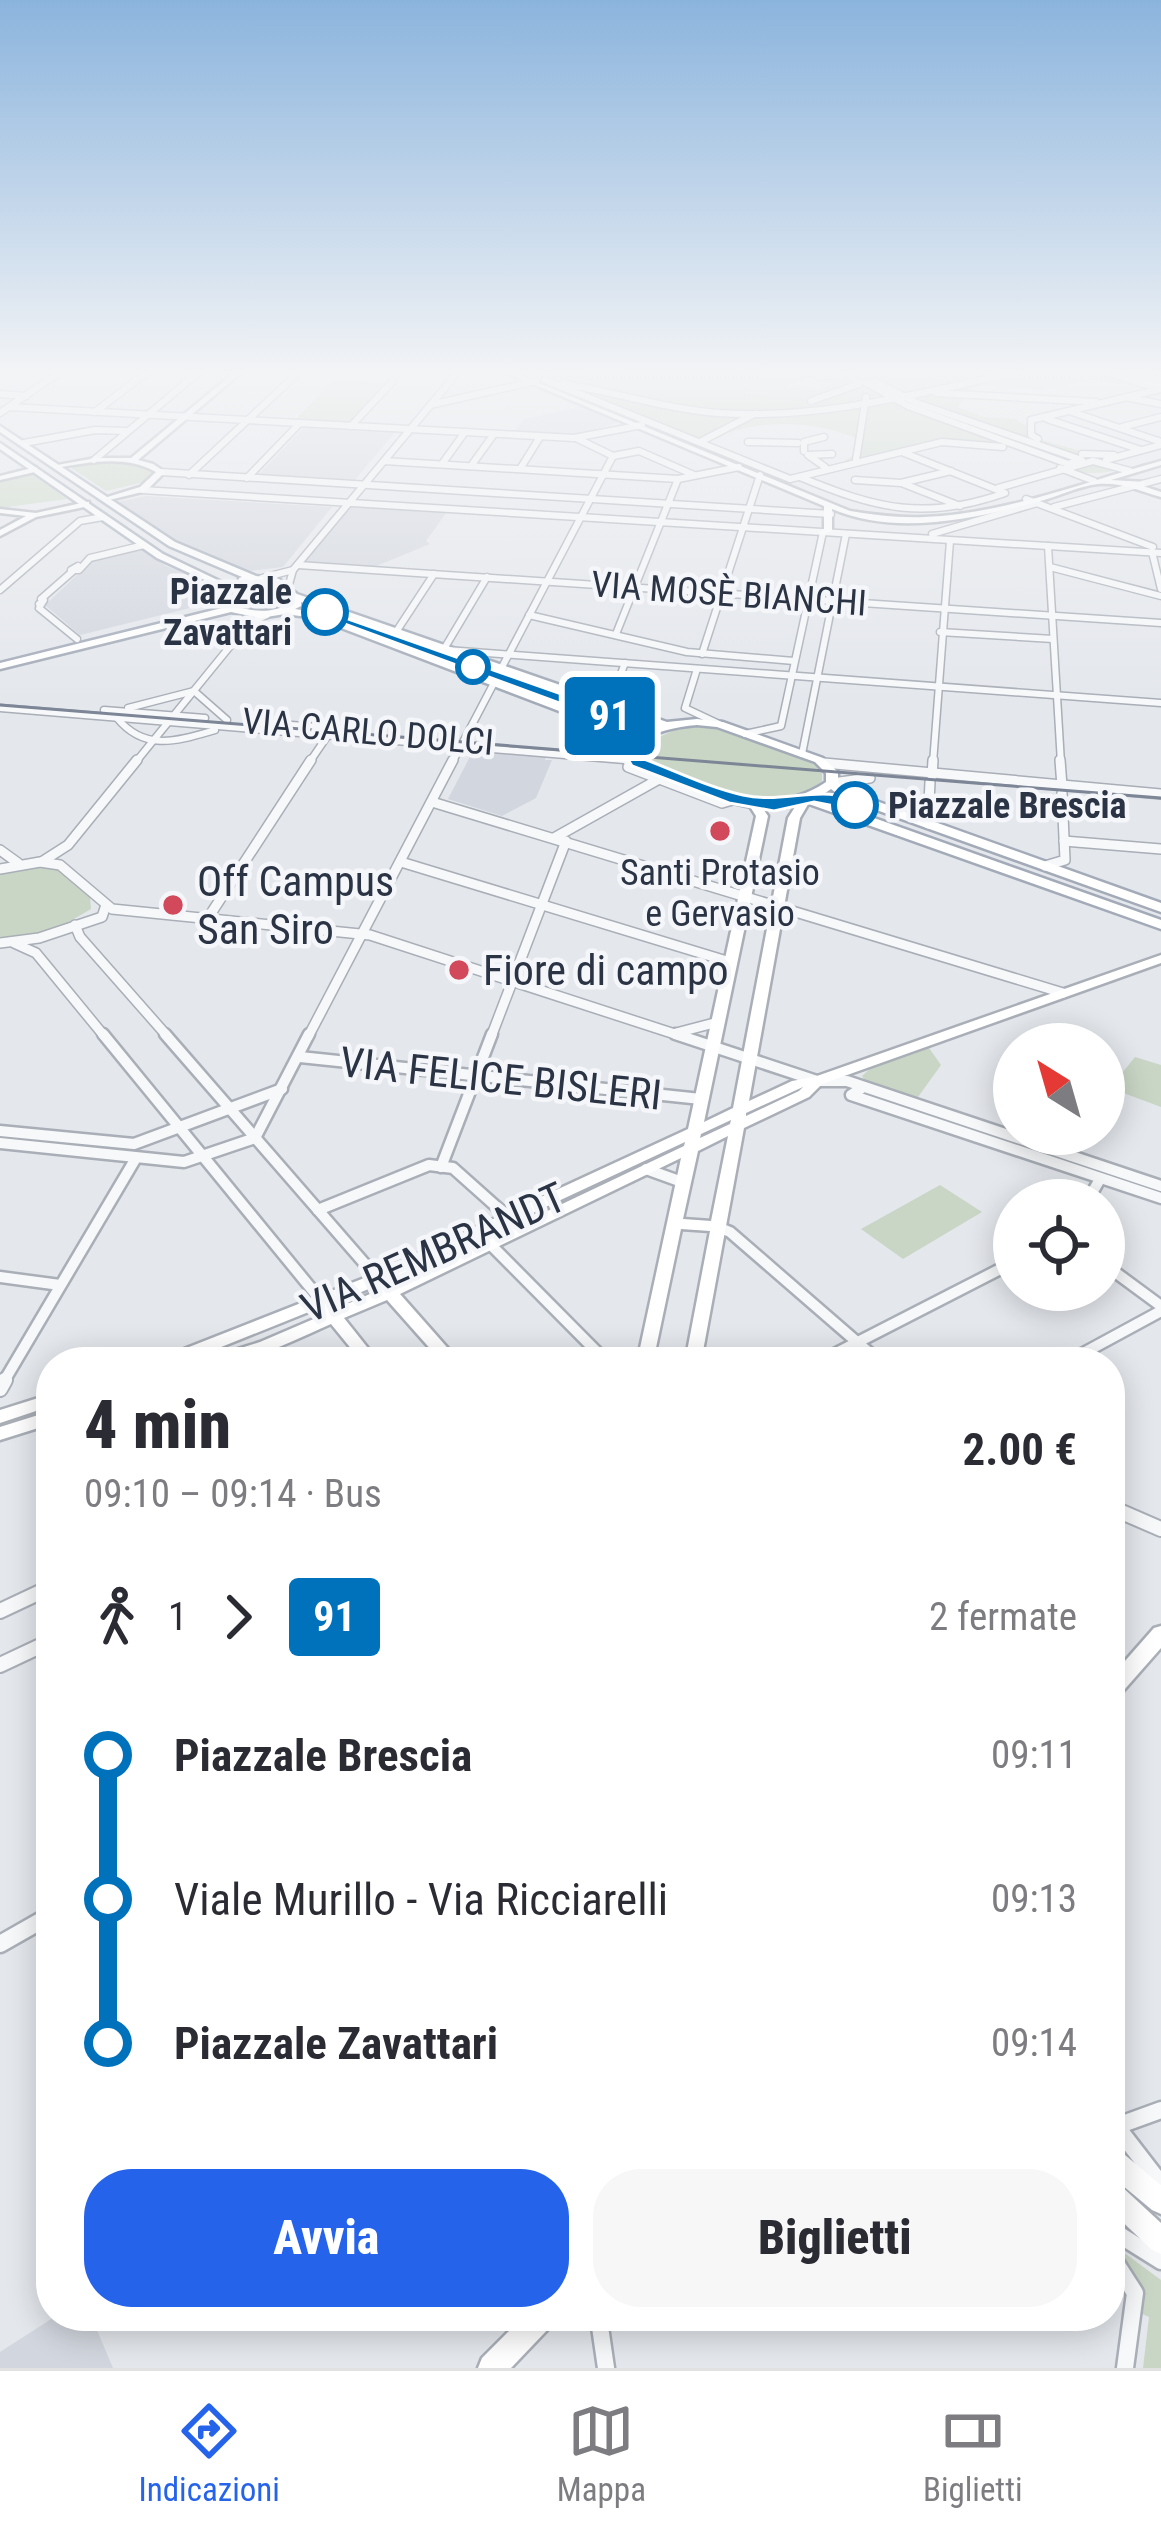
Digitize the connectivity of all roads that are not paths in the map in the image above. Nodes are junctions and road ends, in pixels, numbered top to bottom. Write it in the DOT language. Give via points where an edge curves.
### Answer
graph roads {
  1 [pos="53,483"];
  2 [pos="81,483"];
  3 [pos="150,483"];
  4 [pos="322,483"];
  5 [pos="366,483"];
  6 [pos="599,483"];
  7 [pos="677,483"];
  8 [pos="758,483"];
  9 [pos="775,483"];
  10 [pos="792,483"];
  11 [pos="813,483"];
  12 [pos="854,483"];
  13 [pos="893,483"];
  14 [pos="901,483"];
  15 [pos="981,483"];
  16 [pos="1025,483"];
  17 [pos="1089,483"];
  18 [pos="1111,483"];
  19 [pos="1146,483"];
  20 [pos="364,485"];
  21 [pos="1138,485"];
  22 [pos="142,490"];
  23 [pos="1001,491"];
  24 [pos="852,493"];
  25 [pos="1161,493"];
  26 [pos="105,499"];
  27 [pos="590,499"];
  28 [pos="1031,501"];
  29 [pos="350,503"];
  30 [pos="670,504"];
  31 [pos="960,506"];
  32 [pos="1051,508"];
  33 [pos="749,509"];
  34 [pos="95,511"];
  35 [pos="830,511"];
  36 [pos="36,514"];
  37 [pos="4,515"];
  38 [pos="860,516"];
  39 [pos="581,517"];
  40 [pos="662,522"];
  41 [pos="743,527"];
  42 [pos="0,532"];
  43 [pos="823,532"];
  44 [pos="846,534"];
  45 [pos="948,540"];
  46 [pos="1131,541"];
  47 [pos="144,545"];
  48 [pos="1048,546"];
  49 [pos="1122,550"];
  50 [pos="1155,551"];
  51 [pos="1157,565"];
  52 [pos="296,567"];
  53 [pos="1050,567"];
  54 [pos="434,574"];
  55 [pos="487,577"];
  56 [pos="258,578"];
  57 [pos="546,581"];
  58 [pos="4,582"];
  59 [pos="225,586"];
  60 [pos="636,587"];
  61 [pos="1160,589"];
  62 [pos="292,592"];
  63 [pos="722,593"];
  64 [pos="809,598"];
  65 [pos="834,600"];
  66 [pos="225,606"];
  67 [pos="941,607"];
  68 [pos="286,611"];
  69 [pos="198,613"];
  70 [pos="529,614"];
  71 [pos="1052,615"];
  72 [pos="247,619"];
  73 [pos="1161,623"];
  74 [pos="397,632"];
  75 [pos="940,632"];
  76 [pos="616,634"];
  77 [pos="77,639"];
  78 [pos="1053,639"];
  79 [pos="444,649"];
  80 [pos="702,654"];
  81 [pos="509,655"];
  82 [pos="794,661"];
  83 [pos="0,662"];
  84 [pos="625,663"];
  85 [pos="697,669"];
  86 [pos="498,675"];
  87 [pos="792,676"];
  88 [pos="820,677"];
  89 [pos="937,686"];
  90 [pos="194,692"];
  91 [pos="1056,695"];
  92 [pos="1161,703"];
  93 [pos="0,705"];
  94 [pos="603,706"];
  95 [pos="120,715"];
  96 [pos="171,719"];
  97 [pos="226,723"];
  98 [pos="719,724"];
  99 [pos="664,725"];
  100 [pos="746,734"];
  101 [pos="328,735"];
  102 [pos="462,742"];
  103 [pos="150,745"];
  104 [pos="637,748"];
  105 [pos="802,754"];
  106 [pos="824,763"];
  107 [pos="659,779"];
  108 [pos="931,779"];
  109 [pos="831,784"];
  110 [pos="1062,789"];
  111 [pos="1161,797"];
  112 [pos="736,799"];
  113 [pos="806,800"];
  114 [pos="432,802"];
  115 [pos="755,805"];
  116 [pos="928,824"];
  117 [pos="554,838"];
  118 [pos="566,841"];
  119 [pos="1064,841"];
  120 [pos="68,845"];
  121 [pos="1161,849"];
  122 [pos="0,850"];
  123 [pos="40,862"];
  124 [pos="401,862"];
  125 [pos="21,864"];
  126 [pos="1045,866"];
  127 [pos="65,867"];
  128 [pos="0,868"];
  129 [pos="745,894"];
  130 [pos="101,904"];
  131 [pos="543,904"];
  132 [pos="777,906"];
  133 [pos="1161,908"];
  134 [pos="208,918"];
  135 [pos="74,925"];
  136 [pos="1161,925"];
  137 [pos="363,934"];
  138 [pos="14,943"];
  139 [pos="0,946"];
  140 [pos="1161,959"];
  141 [pos="730,962"];
  142 [pos="513,982"];
  143 [pos="1063,993"];
  144 [pos="718,1022"];
  145 [pos="676,1033"];
  146 [pos="713,1046"];
  147 [pos="300,1057"];
  148 [pos="749,1059"];
  149 [pos="477,1075"];
  150 [pos="818,1081"];
  151 [pos="284,1087"];
  152 [pos="862,1088"];
  153 [pos="701,1100"];
  154 [pos="230,1110"];
  155 [pos="739,1118"];
  156 [pos="181,1129"];
  157 [pos="0,1130"];
  158 [pos="254,1138"];
  159 [pos="693,1140"];
  160 [pos="0,1144"];
  161 [pos="135,1151"];
  162 [pos="204,1157"];
  163 [pos="441,1167"];
  164 [pos="646,1169"];
  165 [pos="1100,1179"];
  166 [pos="682,1182"];
  167 [pos="1161,1186"];
  168 [pos="1125,1187"];
  169 [pos="1161,1198"];
  170 [pos="318,1210"];
  171 [pos="509,1218"];
  172 [pos="675,1223"];
  173 [pos="718,1227"];
  174 [pos="489,1243"];
  175 [pos="993,1273"];
  176 [pos="0,1277"];
  177 [pos="1125,1280"];
  178 [pos="60,1285"];
  179 [pos="384,1286"];
  180 [pos="1161,1308"];
  181 [pos="328,1310"];
  182 [pos="857,1342"];
  183 [pos="213,1347"];
  184 [pos="252,1347"];
  185 [pos="359,1347"];
  186 [pos="439,1347"];
  187 [pos="593,1347"];
  188 [pos="648,1347"];
  189 [pos="696,1347"];
  190 [pos="848,1347"];
  191 [pos="863,1347"];
  192 [pos="1093,1347"];
  193 [pos="0,1389"];
  194 [pos="36,1405"];
  195 [pos="0,1417"];
  196 [pos="36,1422"];
  197 [pos="0,1434"];
  198 [pos="1125,1513"];
  199 [pos="1161,1529"];
  200 [pos="36,1594"];
  201 [pos="0,1611"];
  202 [pos="1161,1634"];
  203 [pos="36,1647"];
  204 [pos="0,1665"];
  205 [pos="1125,1675"];
  206 [pos="36,1924"];
  207 [pos="0,1944"];
  208 [pos="1161,2110"];
  209 [pos="1125,2119"];
  210 [pos="1125,2138"];
  211 [pos="1125,2171"];
  212 [pos="1161,2184"];
  213 [pos="1161,2201"];
  214 [pos="1125,2207"];
  215 [pos="1125,2238"];
  216 [pos="1161,2241"];
  217 [pos="1161,2261"];
  218 [pos="1125,2271"];
  219 [pos="528,2331"];
  220 [pos="600,2331"];
  221 [pos="492,2368"];
  222 [pos="605,2368"];
  223 [pos="1125,2368"];
  1 -- 34 [label="main road"];
  2 -- 26 [label="main road"];
  3 -- 22 [label="street"];
  4 -- 20 [label="street"];
  5 -- 20 [label="street"];
  6 -- 27 [label="street"];
  7 -- 30 [label="street"];
  8 -- 33 [label="street"];
  9 -- 35 [label="street"];
  10 -- 38 [label="street"];
  11 -- 31 [label="street" via="894,512"];
  12 -- 24 [label="street"];
  13 -- 14 [label="street"];
  14 -- 31 [label="street"];
  15 -- 23 [label="street"];
  16 -- 23 [label="street"];
  17 -- 28 [label="street"];
  18 -- 21 [label="street"];
  19 -- 21 [label="street"];
  20 -- 27 [label="street"];
  20 -- 29 [label="street"];
  21 -- 25 [label="street"];
  21 -- 32 [label="street"];
  22 -- 26 [label="street"];
  22 -- 29 [label="street"];
  23 -- 31 [label="street"];
  26 -- 34 [label="main road"];
  26 -- 56 [label="main road" via="183,551"];
  27 -- 30 [label="street"];
  27 -- 39 [label="street"];
  28 -- 32 [label="street"];
  28 -- 38 [label="street" via="936,521"];
  28 -- 45 [label="street" via="932,533"];
  29 -- 39 [label="street"];
  29 -- 52 [label="street"];
  30 -- 33 [label="street"];
  30 -- 40 [label="street"];
  32 -- 46 [label="street"];
  33 -- 35 [label="street"];
  33 -- 41 [label="street"];
  34 -- 36 [label="street"];
  34 -- 47 [label="main road"];
  34 -- 58 [label="street"];
  35 -- 38 [label="street"];
  35 -- 38 [label="street"];
  35 -- 43 [label="street"];
  36 -- 37 [label="street"];
  36 -- 42 [label="street"];
  38 -- 44 [label="street"];
  39 -- 40 [label="street"];
  39 -- 57 [label="street"];
  40 -- 41 [label="street"];
  40 -- 60 [label="street"];
  41 -- 43 [label="street"];
  41 -- 63 [label="street"];
  43 -- 44 [label="street"];
  43 -- 64 [label="street"];
  44 -- 45 [label="street"];
  44 -- 65 [label="street"];
  45 -- 48 [label="street"];
  45 -- 67 [label="street"];
  46 -- 49 [label="street"];
  46 -- 50 [label="street"];
  47 -- 59 [label="main road"];
  47 -- 77 [label="street" via="90,558 40,602"];
  48 -- 49 [label="street"];
  48 -- 53 [label="street"];
  49 -- 50 [label="street"];
  50 -- 51 [label="street"];
  51 -- 61 [label="street"];
  52 -- 54 [label="street, VIA MOSÈ BIANCHI"];
  52 -- 56 [label="street, VIA MOSÈ BIANCHI"];
  52 -- 62 [label="street"];
  53 -- 61 [label="street"];
  53 -- 71 [label="street"];
  54 -- 55 [label="street, VIA MOSÈ BIANCHI"];
  54 -- 74 [label="street"];
  55 -- 57 [label="street, VIA MOSÈ BIANCHI"];
  55 -- 79 [label="street"];
  56 -- 59 [label="main road"];
  56 -- 62 [label="main road"];
  57 -- 60 [label="street, VIA MOSÈ BIANCHI"];
  57 -- 70 [label="street"];
  59 -- 66 [label="main road"];
  60 -- 63 [label="street, VIA MOSÈ BIANCHI"];
  60 -- 76 [label="street"];
  62 -- 68 [label="main road" via="297,604"];
  62 -- 74 [label="main road"];
  63 -- 64 [label="street, VIA MOSÈ BIANCHI"];
  63 -- 80 [label="street"];
  64 -- 65 [label="street, VIA MOSÈ BIANCHI"];
  64 -- 82 [label="street"];
  65 -- 67 [label="street, VIA MOSÈ BIANCHI"];
  65 -- 88 [label="street"];
  66 -- 69 [label="main road"];
  66 -- 72 [label="main road"];
  67 -- 71 [label="street, VIA MOSÈ BIANCHI"];
  67 -- 75 [label="street"];
  68 -- 72 [label="main road"];
  68 -- 86 [label="main road"];
  69 -- 77 [label="main road"];
  69 -- 83 [label="main road"];
  70 -- 76 [label="street"];
  70 -- 81 [label="street"];
  71 -- 73 [label="street, VIA MOSÈ BIANCHI"];
  71 -- 78 [label="street"];
  72 -- 90 [label="street"];
  74 -- 79 [label="main road"];
  75 -- 78 [label="street"];
  75 -- 89 [label="street"];
  76 -- 80 [label="street"];
  77 -- 83 [label="main road"];
  78 -- 91 [label="street"];
  79 -- 81 [label="street"];
  79 -- 86 [label="main road"];
  80 -- 82 [label="street"];
  81 -- 84 [label="street"];
  81 -- 86 [label="street"];
  82 -- 87 [label="street"];
  84 -- 85 [label="street"];
  84 -- 94 [label="street"];
  85 -- 87 [label="street"];
  85 -- 98 [label="street" via="686,708"];
  86 -- 94 [label="main road"];
  86 -- 102 [label="street"];
  86 -- 104 [label="main road"];
  87 -- 88 [label="street"];
  87 -- 100 [label="street" via="781,726"];
  88 -- 89 [label="street"];
  88 -- 105 [label="street"];
  89 -- 91 [label="street"];
  89 -- 108 [label="street"];
  90 -- 95 [label="street"];
  90 -- 96 [label="street"];
  90 -- 97 [label="street"];
  91 -- 92 [label="street"];
  91 -- 110 [label="street"];
  93 -- 95 [label="street"];
  94 -- 99 [label="main road"];
  95 -- 96 [label="street"];
  95 -- 103 [label="street"];
  96 -- 97 [label="street"];
  96 -- 103 [label="street"];
  97 -- 101 [label="street, VIA CARLO DOLCI"];
  97 -- 102 [label="street, VIA CARLO DOLCI"];
  97 -- 103 [label="street"];
  98 -- 99 [label="main road"];
  98 -- 100 [label="main road"];
  99 -- 104 [label="main road"];
  100 -- 105 [label="main road"];
  101 -- 102 [label="street, VIA CARLO DOLCI"];
  101 -- 134 [label="street"];
  102 -- 104 [label="street, VIA CARLO DOLCI"];
  102 -- 104 [label="street, VIA CARLO DOLCI"];
  102 -- 114 [label="street"];
  103 -- 120 [label="street"];
  104 -- 107 [label="street" via="628,767"];
  104 -- 112 [label="main road"];
  105 -- 106 [label="main road"];
  106 -- 108 [label="street"];
  106 -- 109 [label="main road"];
  107 -- 112 [label="street" via="722,803"];
  107 -- 117 [label="street"];
  108 -- 109 [label="street"];
  108 -- 110 [label="street"];
  108 -- 116 [label="street"];
  109 -- 113 [label="main road"];
  109 -- 116 [label="main road"];
  110 -- 111 [label="street"];
  110 -- 119 [label="street"];
  112 -- 115 [label="main road"];
  113 -- 115 [label="main road"];
  113 -- 132 [label="street" via="795,814"];
  113 -- 136 [label="main road"];
  114 -- 117 [label="street"];
  114 -- 124 [label="street"];
  115 -- 129 [label="street" via="762,815"];
  116 -- 126 [label="main road"];
  117 -- 118 [label="street"];
  118 -- 129 [label="street"];
  118 -- 131 [label="street"];
  119 -- 121 [label="street"];
  119 -- 126 [label="street" via="1065,860"];
  120 -- 123 [label="street"];
  120 -- 127 [label="street"];
  122 -- 125 [label="street"];
  123 -- 125 [label="street"];
  123 -- 127 [label="street"];
  124 -- 131 [label="street"];
  124 -- 137 [label="street"];
  125 -- 128 [label="street"];
  126 -- 133 [label="main road"];
  127 -- 130 [label="street"];
  129 -- 132 [label="street"];
  129 -- 141 [label="street"];
  130 -- 134 [label="street"];
  130 -- 135 [label="street" via="102,916"];
  131 -- 141 [label="street"];
  131 -- 142 [label="street"];
  132 -- 143 [label="street"];
  132 -- 148 [label="street"];
  134 -- 137 [label="street"];
  135 -- 138 [label="street"];
  135 -- 154 [label="street"];
  137 -- 142 [label="street"];
  137 -- 147 [label="street"];
  138 -- 139 [label="street"];
  138 -- 156 [label="street" via="36,953"];
  140 -- 143 [label="street"];
  141 -- 144 [label="street"];
  142 -- 145 [label="street"];
  142 -- 149 [label="street"];
  143 -- 150 [label="street"];
  144 -- 145 [label="street"];
  144 -- 146 [label="street"];
  145 -- 146 [label="street"];
  146 -- 148 [label="street"];
  146 -- 153 [label="street"];
  147 -- 149 [label="street, VIA FELICE BISLERI"];
  147 -- 151 [label="street"];
  148 -- 150 [label="street"];
  148 -- 155 [label="street"];
  149 -- 153 [label="street, VIA FELICE BISLERI"];
  149 -- 163 [label="street"];
  150 -- 152 [label="street"];
  150 -- 155 [label="street"];
  151 -- 154 [label="street"];
  151 -- 158 [label="street"];
  152 -- 165 [label="street" via="851,1095"];
  152 -- 167 [label="street"];
  153 -- 159 [label="street"];
  154 -- 156 [label="street"];
  154 -- 158 [label="street"];
  155 -- 159 [label="street"];
  155 -- 173 [label="street"];
  156 -- 161 [label="street"];
  156 -- 162 [label="street"];
  157 -- 161 [label="street"];
  158 -- 162 [label="street"];
  158 -- 170 [label="street"];
  159 -- 164 [label="street, VIA REMBRANDT"];
  159 -- 166 [label="street"];
  159 -- 171 [label="street, VIA REMBRANDT"];
  160 -- 161 [label="street"];
  161 -- 162 [label="street" via="184,1162"];
  161 -- 178 [label="street"];
  162 -- 181 [label="street"];
  163 -- 170 [label="street"];
  163 -- 171 [label="street" via="453,1168"];
  164 -- 166 [label="street"];
  164 -- 174 [label="street, VIA REMBRANDT"];
  166 -- 172 [label="street"];
  168 -- 169 [label="street"];
  170 -- 179 [label="street"];
  171 -- 179 [label="street, VIA REMBRANDT"];
  172 -- 173 [label="street"];
  172 -- 188 [label="street"];
  173 -- 182 [label="street"];
  173 -- 189 [label="street"];
  174 -- 179 [label="street, VIA REMBRANDT"];
  174 -- 187 [label="street"];
  175 -- 182 [label="street"];
  176 -- 178 [label="street"];
  177 -- 180 [label="street"];
  178 -- 193 [label="street"];
  179 -- 181 [label="street, VIA REMBRANDT"];
  179 -- 186 [label="street"];
  180 -- 192 [label="street"];
  181 -- 183 [label="street, VIA REMBRANDT"];
  181 -- 184 [label="street, VIA REMBRANDT"];
  181 -- 185 [label="street"];
  182 -- 190 [label="street"];
  182 -- 191 [label="street"];
  194 -- 195 [label="street"];
  196 -- 197 [label="street"];
  198 -- 199 [label="street"];
  200 -- 201 [label="street"];
  202 -- 205 [label="street"];
  203 -- 204 [label="street"];
  206 -- 207 [label="street"];
  208 -- 209 [label="street"];
  210 -- 212 [label="street"];
  211 -- 213 [label="street"];
  214 -- 216 [label="street"];
  215 -- 217 [label="street"];
  218 -- 223 [label="street" via="1135,2293"];
  219 -- 221 [label="street"];
  220 -- 222 [label="street"];
}
